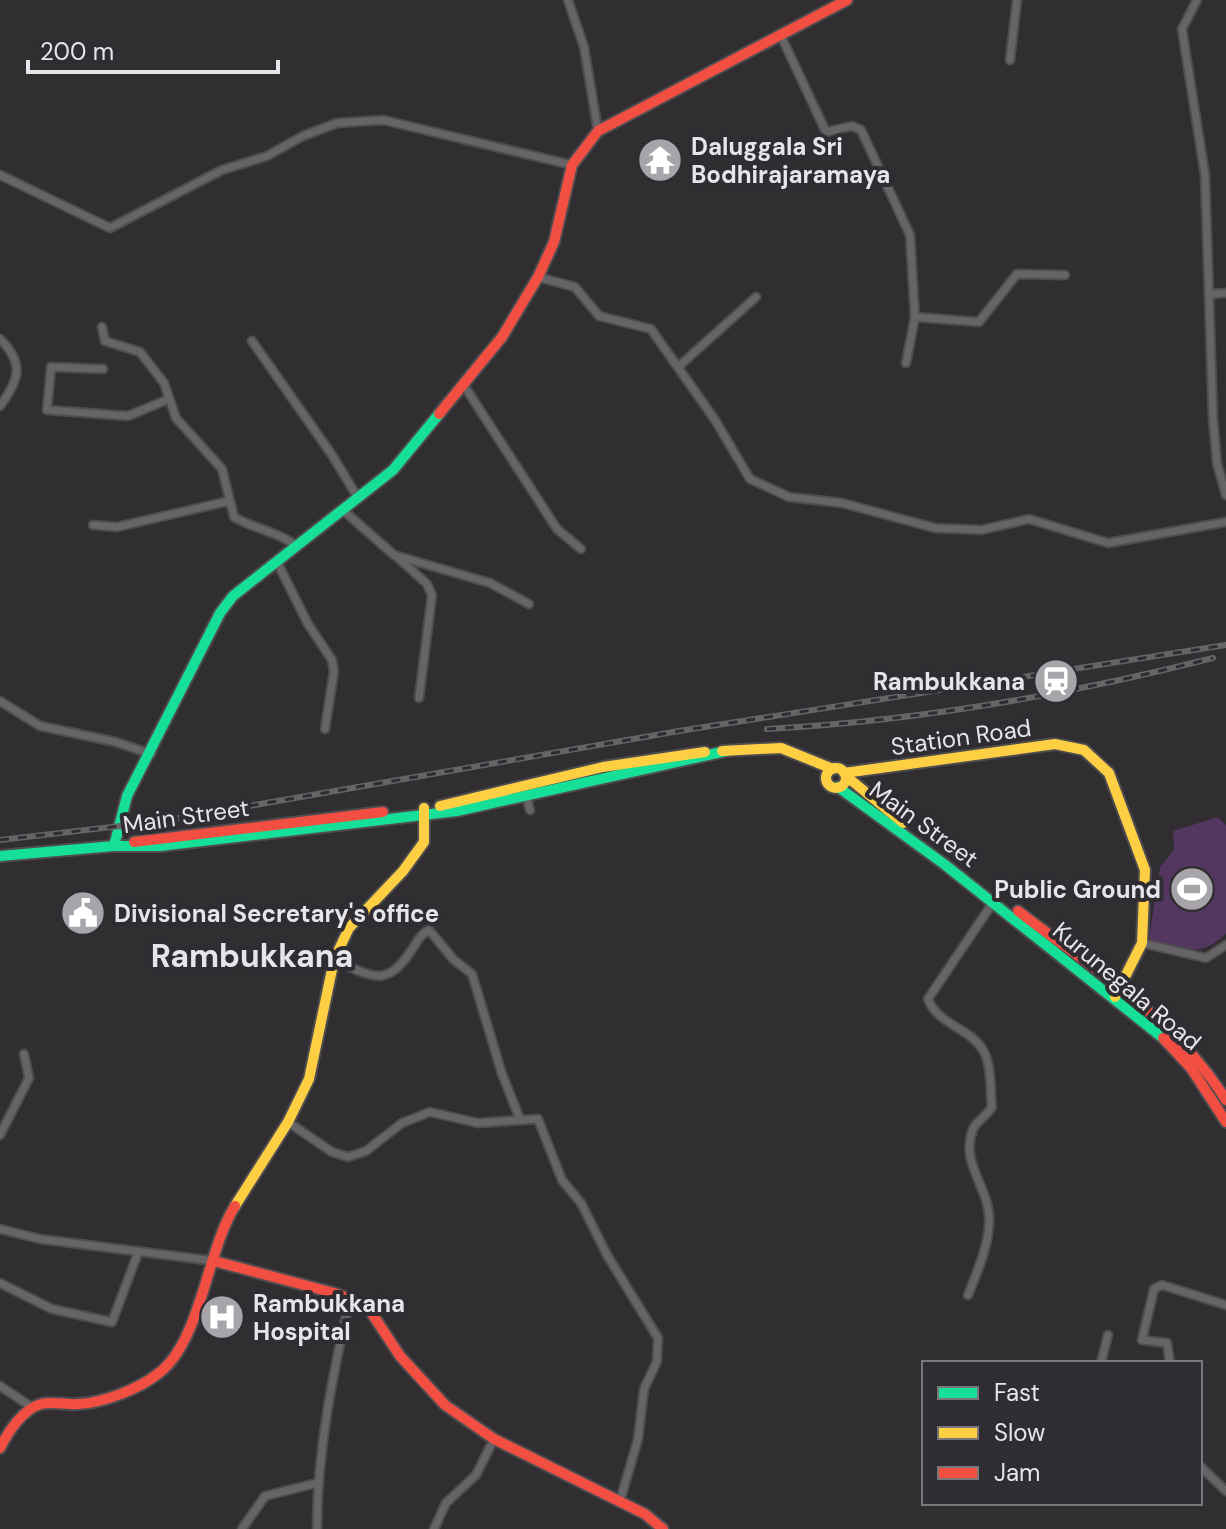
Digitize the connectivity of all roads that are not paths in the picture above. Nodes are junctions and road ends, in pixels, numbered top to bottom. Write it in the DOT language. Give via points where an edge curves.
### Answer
graph roads {
  1 [pos="568,0"];
  2 [pos="847,0"];
  3 [pos="1017,0"];
  4 [pos="1197,0"];
  5 [pos="781,36"];
  6 [pos="1010,60"];
  7 [pos="598,131"];
  8 [pos="572,165"];
  9 [pos="0,175"];
  10 [pos="1065,275"];
  11 [pos="538,277"];
  12 [pos="1226,293"];
  13 [pos="1211,294"];
  14 [pos="756,297"];
  15 [pos="915,317"];
  16 [pos="102,327"];
  17 [pos="0,339"];
  18 [pos="252,341"];
  19 [pos="906,363"];
  20 [pos="678,367"];
  21 [pos="103,369"];
  22 [pos="463,384"];
  23 [pos="169,399"];
  24 [pos="0,406"];
  25 [pos="1226,495"];
  26 [pos="359,500"];
  27 [pos="229,501"];
  28 [pos="344,511"];
  29 [pos="1226,522"];
  30 [pos="93,525"];
  31 [pos="297,547"];
  32 [pos="581,549"];
  33 [pos="394,555"];
  34 [pos="277,562"];
  35 [pos="529,604"];
  36 [pos="419,698"];
  37 [pos="0,701"];
  38 [pos="325,729"];
  39 [pos="726,751"];
  40 [pos="151,754"];
  41 [pos="805,758"];
  42 [pos="841,773"];
  43 [pos="827,780"];
  44 [pos="838,787"];
  45 [pos="526,796"];
  46 [pos="530,810"];
  47 [pos="425,811"];
  48 [pos="114,846"];
  49 [pos="0,856"];
  50 [pos="992,895"];
  51 [pos="1142,943"];
  52 [pos="1226,945"];
  53 [pos="334,960"];
  54 [pos="1117,992"];
  55 [pos="24,1054"];
  56 [pos="1226,1100"];
  57 [pos="520,1119"];
  58 [pos="288,1122"];
  59 [pos="1226,1122"];
  60 [pos="0,1135"];
  61 [pos="0,1229"];
  62 [pos="138,1253"];
  63 [pos="214,1261"];
  64 [pos="0,1283"];
  65 [pos="968,1295"];
  66 [pos="350,1298"];
  67 [pos="1226,1305"];
  68 [pos="1108,1335"];
  69 [pos="1102,1361"];
  70 [pos="1170,1361"];
  71 [pos="0,1386"];
  72 [pos="33,1408"];
  73 [pos="494,1439"];
  74 [pos="0,1448"];
  75 [pos="1202,1468"];
  76 [pos="317,1483"];
  77 [pos="1226,1491"];
  78 [pos="620,1501"];
  79 [pos="242,1529"];
  80 [pos="317,1529"];
  81 [pos="434,1529"];
  82 [pos="663,1529"];
  1 -- 7 [label="street" via="584,47"];
  2 -- 5 [label="main road"];
  3 -- 6 [label="street"];
  4 -- 13 [label="street" via="1182,29 1205,175"];
  5 -- 7 [label="main road"];
  5 -- 15 [label="street" via="826,132 852,126 861,130 910,235"];
  7 -- 8 [label="main road"];
  8 -- 9 [label="street" via="383,120 337,123 267,156 222,170 110,228"];
  8 -- 11 [label="main road" via="554,242"];
  10 -- 15 [label="street" via="1017,274 979,322"];
  11 -- 20 [label="street" via="575,287 599,316 651,329"];
  11 -- 22 [label="main road" via="502,337"];
  12 -- 13 [label="street"];
  13 -- 25 [label="street" via="1213,418"];
  14 -- 20 [label="street"];
  15 -- 19 [label="street"];
  16 -- 23 [label="street" via="105,341 140,352 164,383"];
  17 -- 24 [label="street" via="18,369 16,385"];
  18 -- 26 [label="street"];
  20 -- 29 [label="street" via="750,479 789,497 842,503 935,528 981,530 1029,519 1108,543"];
  21 -- 23 [label="street" via="51,367 47,410 128,416"];
  22 -- 26 [label="main road" via="393,470"];
  22 -- 32 [label="street" via="557,529"];
  23 -- 27 [label="street" via="176,418 222,469"];
  26 -- 28 [label="main road"];
  27 -- 30 [label="street" via="117,527"];
  27 -- 31 [label="street" via="234,517"];
  28 -- 31 [label="main road"];
  28 -- 33 [label="street"];
  31 -- 34 [label="main road"];
  33 -- 35 [label="street" via="490,583"];
  33 -- 36 [label="street" via="432,595"];
  34 -- 38 [label="street" via="332,660"];
  34 -- 40 [label="main road" via="233,596 220,613"];
  37 -- 40 [label="street" via="40,726"];
  39 -- 41 [label="main road, Main Street" via="775,747"];
  39 -- 45 [label="main road, Main Street"];
  39 -- 47 [label="main road, Main Street" via="603,767"];
  40 -- 48 [label="main road" via="127,796"];
  41 -- 42 [label="main road, Main Street"];
  41 -- 43 [label="main road, Main Street"];
  42 -- 43 [label="main road"];
  42 -- 44 [label="main road"];
  42 -- 50 [label="main road, Main Street"];
  42 -- 51 [label="main road, Station Road" via="1055,744 1084,750 1109,773 1145,870"];
  43 -- 44 [label="main road, Main Street"];
  44 -- 50 [label="main road, Main Street"];
  45 -- 46 [label="street"];
  45 -- 47 [label="main road, Main Street"];
  47 -- 48 [label="main road, Main Street" via="216,841"];
  47 -- 53 [label="main road" via="424,842 349,928"];
  48 -- 49 [label="main road, Main Street"];
  50 -- 54 [label="main road, Kurunegala Road"];
  50 -- 65 [label="street" via="928,999 932,1010 981,1046 988,1061 992,1107 972,1132 970,1155 989,1222 981,1265"];
  51 -- 52 [label="street" via="1206,958"];
  51 -- 54 [label="main road"];
  53 -- 57 [label="street" via="383,976 398,971 422,934 434,933 472,974"];
  53 -- 58 [label="main road" via="309,1079"];
  54 -- 56 [label="main road, Kurunegala Road" via="1188,1047"];
  54 -- 59 [label="main road, Kurunegala Road" via="1185,1058"];
  55 -- 60 [label="street" via="29,1078"];
  57 -- 58 [label="street" via="478,1123 430,1112 348,1157"];
  57 -- 78 [label="street" via="538,1119 562,1180 581,1203 658,1338 657,1361 644,1389 638,1439"];
  58 -- 63 [label="main road" via="225,1221"];
  61 -- 62 [label="street"];
  62 -- 63 [label="street"];
  62 -- 64 [label="street" via="112,1322 52,1309"];
  63 -- 66 [label="main road"];
  63 -- 72 [label="main road" via="180,1347 157,1375 82,1404"];
  66 -- 73 [label="main road" via="373,1312 400,1356 445,1405"];
  66 -- 76 [label="street" via="327,1402"];
  67 -- 70 [label="street" via="1162,1285 1154,1289 1142,1340 1167,1343"];
  68 -- 69 [label="street"];
  71 -- 72 [label="street"];
  72 -- 74 [label="main road" via="10,1428"];
  73 -- 78 [label="main road"];
  73 -- 81 [label="street" via="476,1475 446,1503"];
  75 -- 77 [label="street"];
  76 -- 79 [label="street" via="265,1496"];
  76 -- 80 [label="street"];
  78 -- 82 [label="main road"];
}
